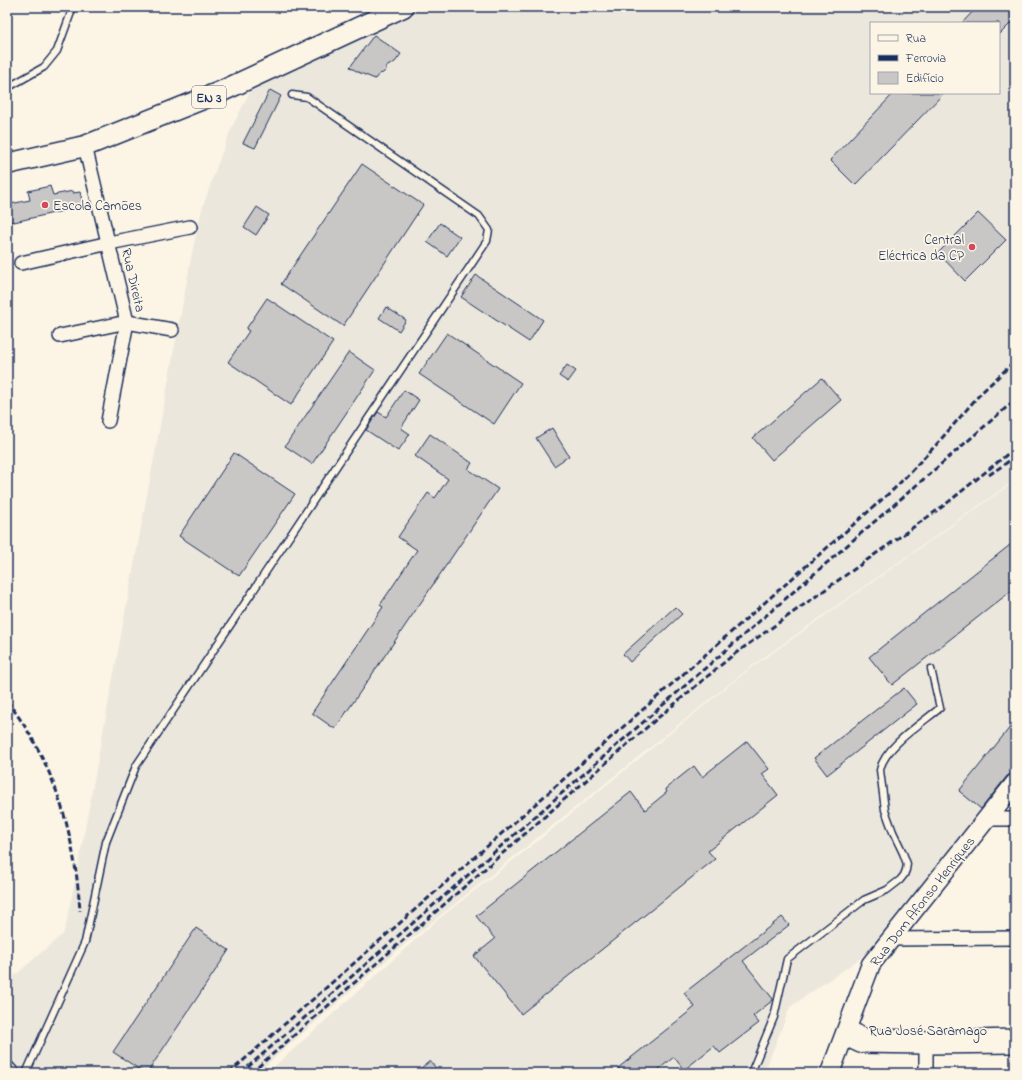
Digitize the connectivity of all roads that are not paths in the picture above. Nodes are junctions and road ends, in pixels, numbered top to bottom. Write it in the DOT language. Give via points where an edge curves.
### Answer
graph roads {
  1 [pos="73,7"];
  2 [pos="403,7"];
  3 [pos="7,88"];
  4 [pos="292,95"];
  5 [pos="85,146"];
  6 [pos="7,164"];
  7 [pos="190,227"];
  8 [pos="109,243"];
  9 [pos="21,263"];
  10 [pos="127,322"];
  11 [pos="172,330"];
  12 [pos="60,336"];
  13 [pos="108,421"];
  14 [pos="931,669"];
  15 [pos="1015,783"];
  16 [pos="987,819"];
  17 [pos="1015,819"];
  18 [pos="1015,938"];
  19 [pos="890,939"];
  20 [pos="846,1032"];
  21 [pos="1015,1036"];
  22 [pos="926,1043"];
  23 [pos="1015,1046"];
  24 [pos="7,1062"];
  25 [pos="17,1073"];
  26 [pos="26,1073"];
  27 [pos="751,1073"];
  28 [pos="830,1073"];
  29 [pos="926,1073"];
  1 -- 3 [label="lane" via="57,51 44,67"];
  2 -- 5 [label="main road, EN 3" via="220,92"];
  4 -- 26 [label="lane" via="307,97 474,212 489,230 487,241 136,766 106,842 85,942"];
  5 -- 6 [label="main road, EN 3"];
  5 -- 8 [label="street, Rua Direita"];
  7 -- 8 [label="street"];
  8 -- 9 [label="street"];
  8 -- 10 [label="street, Rua Direita"];
  10 -- 11 [label="street"];
  10 -- 12 [label="street"];
  10 -- 13 [label="street, Rua Direita"];
  14 -- 27 [label="lane" via="940,708 889,752 880,770 885,810 905,859 906,870 900,880 887,890 864,900 787,959 774,1017"];
  15 -- 16 [label="street, Rua Dom Afonso Henriques"];
  16 -- 17 [label="street"];
  16 -- 19 [label="street, Rua Dom Afonso Henriques"];
  18 -- 19 [label="street"];
  19 -- 20 [label="street, Rua Dom Afonso Henriques" via="871,964"];
  20 -- 22 [label="street, Rua José Saramago" via="860,1046"];
  20 -- 28 [label="street, Rua Dom Afonso Henriques"];
  21 -- 22 [label="street, Rua José Saramago"];
  22 -- 23 [label="street, Rua José Saramago"];
  22 -- 29 [label="street"];
  24 -- 25 [label="lane"];
}
